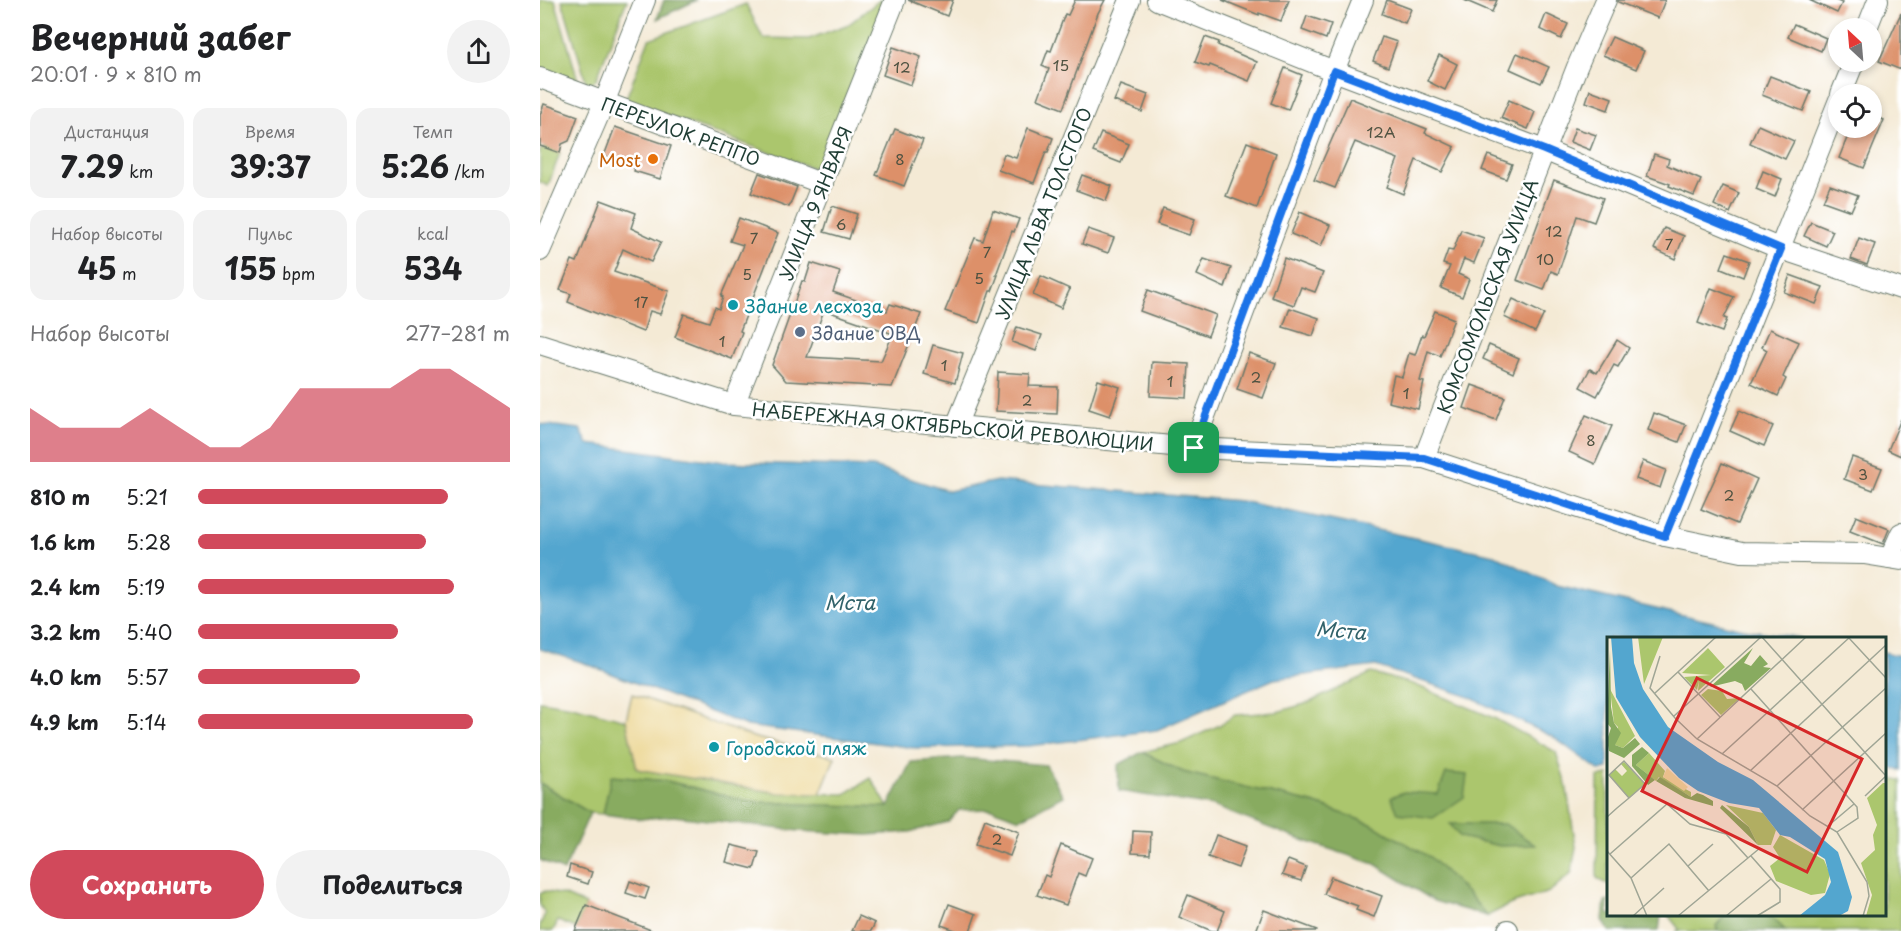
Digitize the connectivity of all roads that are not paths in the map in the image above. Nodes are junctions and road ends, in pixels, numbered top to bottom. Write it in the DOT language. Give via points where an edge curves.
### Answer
graph roads {
  1 [pos="645,0"];
  2 [pos="895,0"];
  3 [pos="1130,0"];
  4 [pos="1156,0"];
  5 [pos="1363,0"];
  6 [pos="1606,0"];
  7 [pos="1878,0"];
  8 [pos="1871,18"];
  9 [pos="1334,71"];
  10 [pos="540,78"];
  11 [pos="604,103"];
  12 [pos="1828,128"];
  13 [pos="1544,150"];
  14 [pos="823,184"];
  15 [pos="1781,249"];
  16 [pos="540,252"];
  17 [pos="1901,289"];
  18 [pos="540,344"];
  19 [pos="734,405"];
  20 [pos="956,426"];
  21 [pos="1194,448"];
  22 [pos="1424,458"];
  23 [pos="1901,533"];
  24 [pos="1665,536"];
  25 [pos="1895,559"];
  1 -- 11 [label="street"];
  2 -- 14 [label="street, УЛИЦА 9 ЯНВАРЯ"];
  3 -- 20 [label="street, УЛИЦА ЛЬВА ТОЛСТОГО"];
  4 -- 9 [label="street"];
  5 -- 9 [label="street"];
  6 -- 13 [label="street, КОМСОМОЛЬСКАЯ УЛИЦА"];
  7 -- 8 [label="street"];
  9 -- 13 [label="street"];
  9 -- 21 [label="street"];
  10 -- 11 [label="street, ПЕРЕУЛОК РЕППО"];
  11 -- 14 [label="street, ПЕРЕУЛОК РЕППО"];
  11 -- 16 [label="street"];
  12 -- 15 [label="street"];
  13 -- 15 [label="street"];
  13 -- 22 [label="street, КОМСОМОЛЬСКАЯ УЛИЦА"];
  14 -- 19 [label="street, УЛИЦА 9 ЯНВАРЯ"];
  15 -- 17 [label="street"];
  15 -- 24 [label="street"];
  18 -- 19 [label="street, НАБЕРЕЖНАЯ ОКТЯБРЬСКОЙ РЕВОЛЮЦИИ"];
  19 -- 20 [label="street, НАБЕРЕЖНАЯ ОКТЯБРЬСКОЙ РЕВОЛЮЦИИ"];
  20 -- 21 [label="street, НАБЕРЕЖНАЯ ОКТЯБРЬСКОЙ РЕВОЛЮЦИИ"];
  21 -- 22 [label="street, НАБЕРЕЖНАЯ ОКТЯБРЬСКОЙ РЕВОЛЮЦИИ"];
  22 -- 24 [label="street, НАБЕРЕЖНАЯ ОКТЯБРЬСКОЙ РЕВОЛЮЦИИ"];
  23 -- 25 [label="street"];
  24 -- 25 [label="street, НАБЕРЕЖНАЯ ОКТЯБРЬСКОЙ РЕВОЛЮЦИИ" via="1742,552 1864,554"];
}
